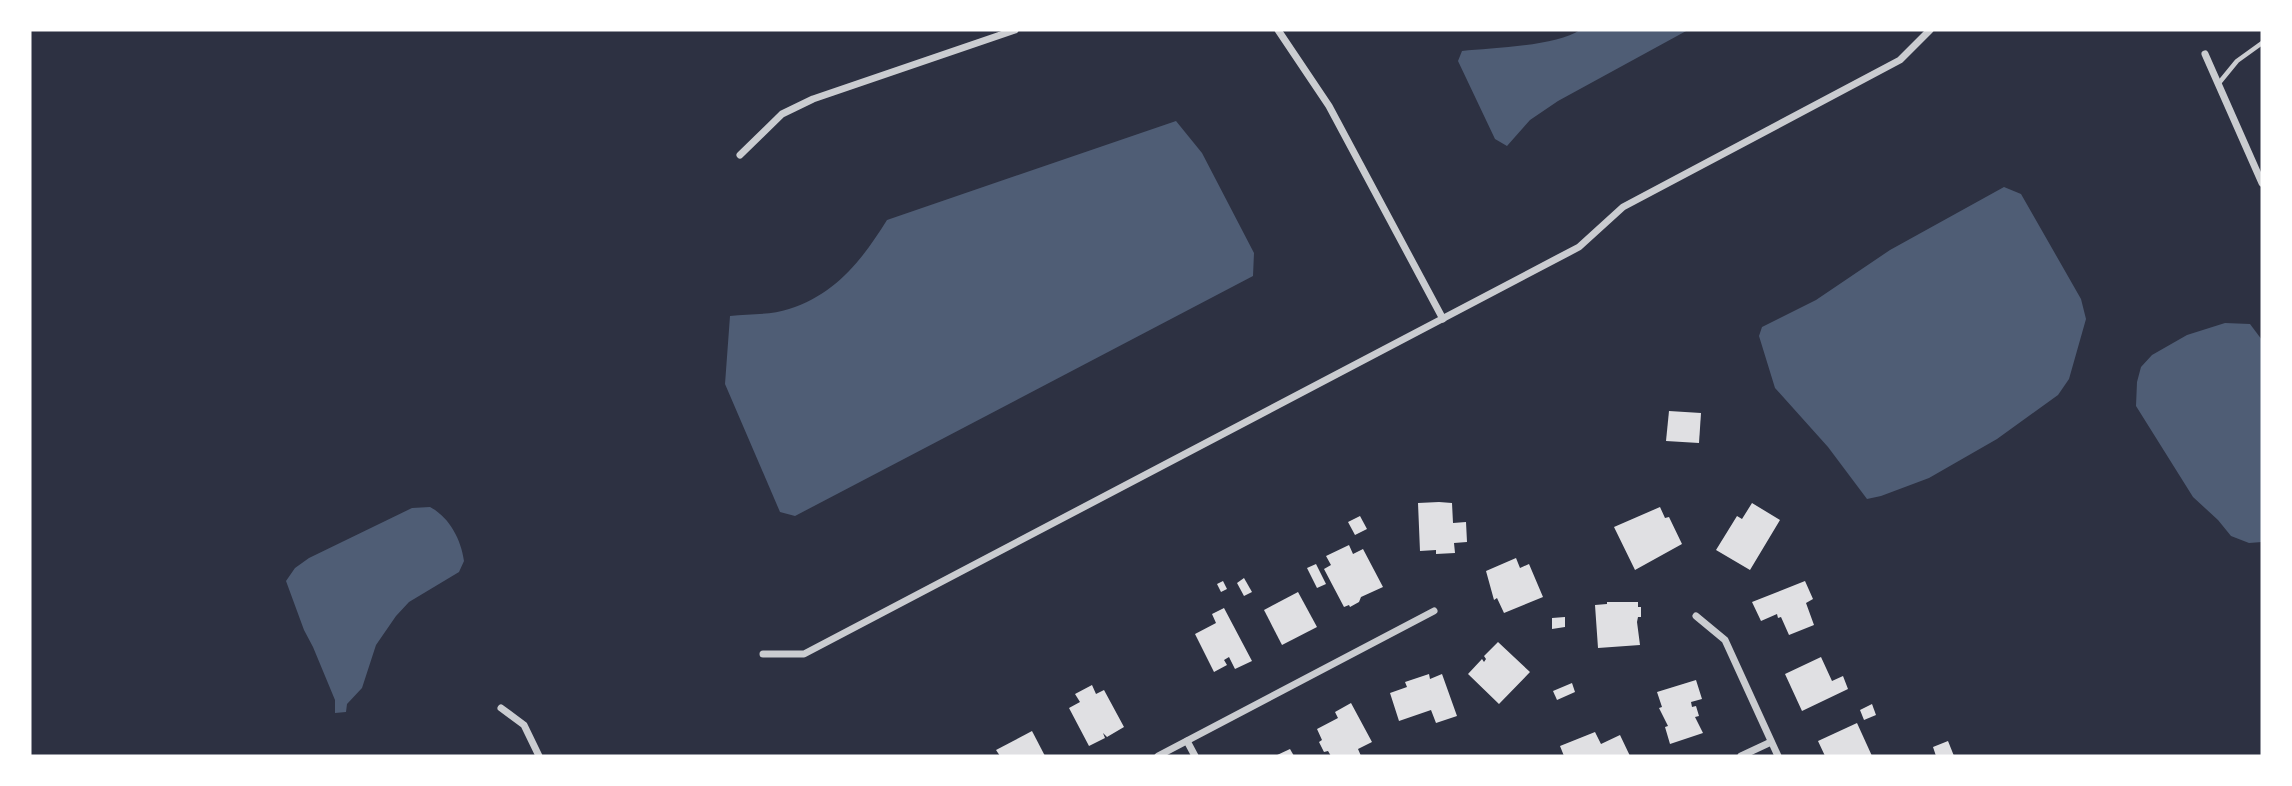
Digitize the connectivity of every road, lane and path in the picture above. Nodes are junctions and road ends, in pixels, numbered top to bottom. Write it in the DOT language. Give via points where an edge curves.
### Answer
graph roads {
  1 [pos="1015,30"];
  2 [pos="1278,30"];
  3 [pos="1930,30"];
  4 [pos="2262,43"];
  5 [pos="2205,54"];
  6 [pos="2218,84"];
  7 [pos="740,155"];
  8 [pos="2262,183"];
  9 [pos="1443,319"];
  10 [pos="1434,611"];
  11 [pos="1696,616"];
  12 [pos="763,654"];
  13 [pos="501,708"];
  14 [pos="1187,741"];
  15 [pos="1772,742"];
  16 [pos="538,756"];
  17 [pos="1158,756"];
  18 [pos="1195,756"];
  19 [pos="1741,756"];
  20 [pos="1778,756"];
  1 -- 7 [label="street" via="813,99 782,114"];
  2 -- 9 [label="street" via="1329,106"];
  3 -- 9 [label="street" via="1900,60 1623,207 1579,247"];
  4 -- 6 [label="lane" via="2237,61"];
  5 -- 6 [label="street"];
  6 -- 8 [label="street"];
  9 -- 12 [label="street" via="804,654"];
  10 -- 14 [label="street"];
  11 -- 15 [label="street" via="1725,640"];
  13 -- 16 [label="street" via="524,725"];
  14 -- 17 [label="street"];
  14 -- 18 [label="street"];
  15 -- 19 [label="street"];
  15 -- 20 [label="street"];
}
